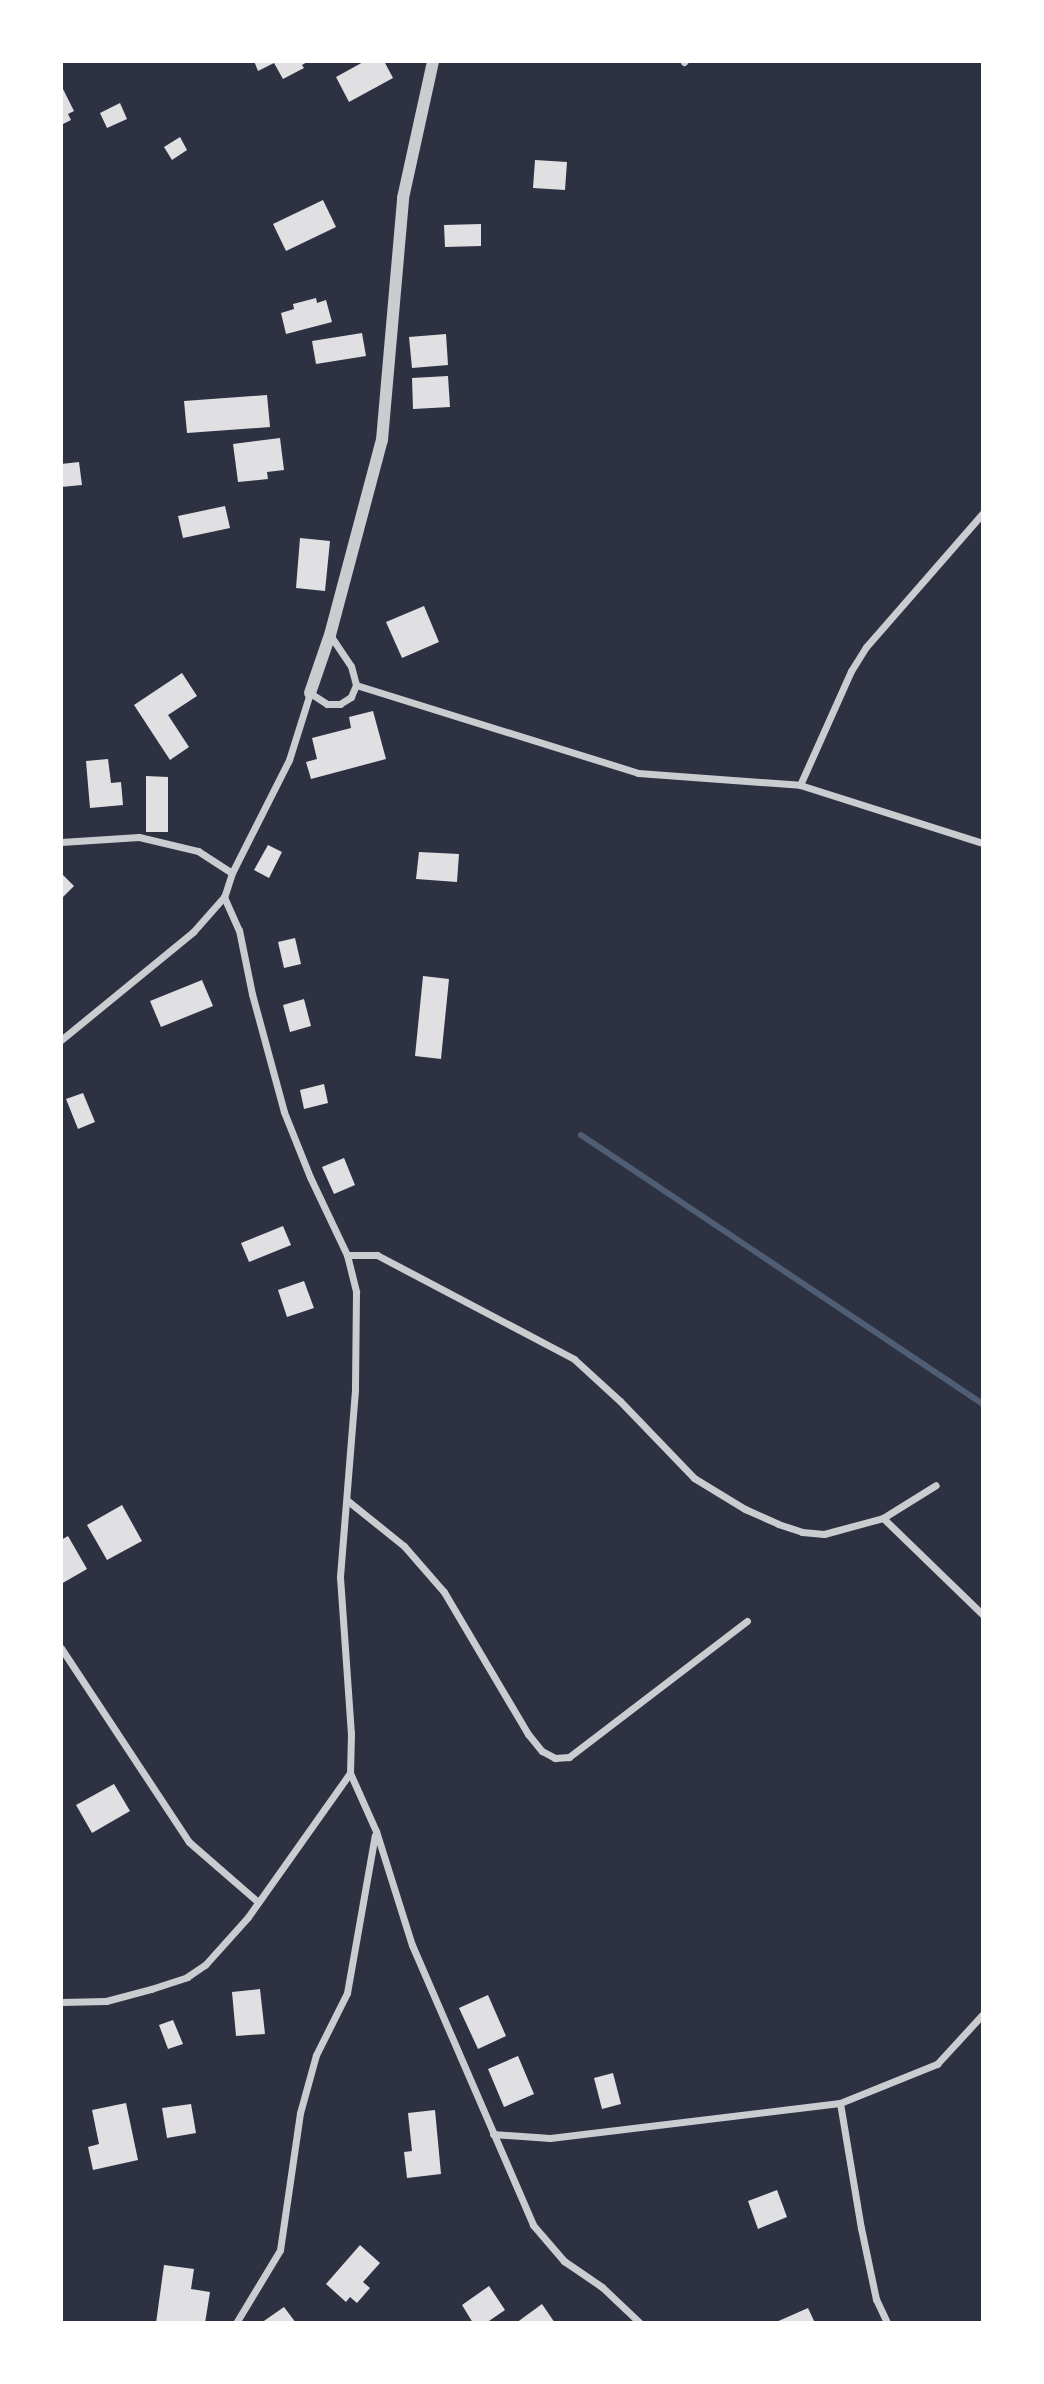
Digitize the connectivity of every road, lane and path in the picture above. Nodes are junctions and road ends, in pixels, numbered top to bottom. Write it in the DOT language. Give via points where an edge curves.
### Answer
graph roads {
  1 [pos="433,61"];
  2 [pos="983,513"];
  3 [pos="330,635"];
  4 [pos="356,685"];
  5 [pos="310,693"];
  6 [pos="800,785"];
  7 [pos="61,842"];
  8 [pos="983,843"];
  9 [pos="232,873"];
  10 [pos="224,897"];
  11 [pos="61,1040"];
  12 [pos="347,1255"];
  13 [pos="936,1485"];
  14 [pos="348,1501"];
  15 [pos="883,1518"];
  16 [pos="983,1615"];
  17 [pos="747,1621"];
  18 [pos="61,1648"];
  19 [pos="350,1773"];
  20 [pos="376,1831"];
  21 [pos="258,1902"];
  22 [pos="61,2002"];
  23 [pos="983,2014"];
  24 [pos="840,2103"];
  25 [pos="493,2134"];
  26 [pos="236,2323"];
  27 [pos="640,2323"];
  28 [pos="887,2323"];
  1 -- 3 [label="street" via="403,198 382,440"];
  2 -- 6 [label="street" via="866,647"];
  3 -- 4 [label="street" via="351,666"];
  3 -- 5 [label="street"];
  4 -- 5 [label="street" via="340,704 327,704"];
  4 -- 6 [label="street" via="638,773"];
  5 -- 9 [label="street" via="289,760"];
  6 -- 8 [label="street"];
  7 -- 9 [label="street" via="139,837 198,851"];
  9 -- 10 [label="street"];
  10 -- 11 [label="street" via="193,932"];
  10 -- 12 [label="street" via="239,930 284,1112"];
  12 -- 14 [label="street" via="356,1292 358,1335"];
  12 -- 15 [label="street" via="377,1255 574,1359 694,1478 745,1509 802,1532 824,1534"];
  13 -- 15 [label="street"];
  14 -- 17 [label="street" via="404,1546 444,1591 528,1734 555,1758 569,1757"];
  14 -- 19 [label="street" via="340,1577"];
  15 -- 16 [label="street"];
  18 -- 21 [label="street" via="189,1842"];
  19 -- 20 [label="street"];
  19 -- 21 [label="street"];
  20 -- 25 [label="street" via="412,1945"];
  20 -- 26 [label="street" via="347,1993 316,2055 300,2113 280,2250"];
  21 -- 22 [label="street" via="205,1965 187,1977 106,2001"];
  23 -- 24 [label="street" via="937,2064"];
  24 -- 25 [label="street" via="550,2138"];
  24 -- 28 [label="street" via="876,2299"];
  25 -- 27 [label="street" via="533,2225 564,2261 602,2287"];
}
